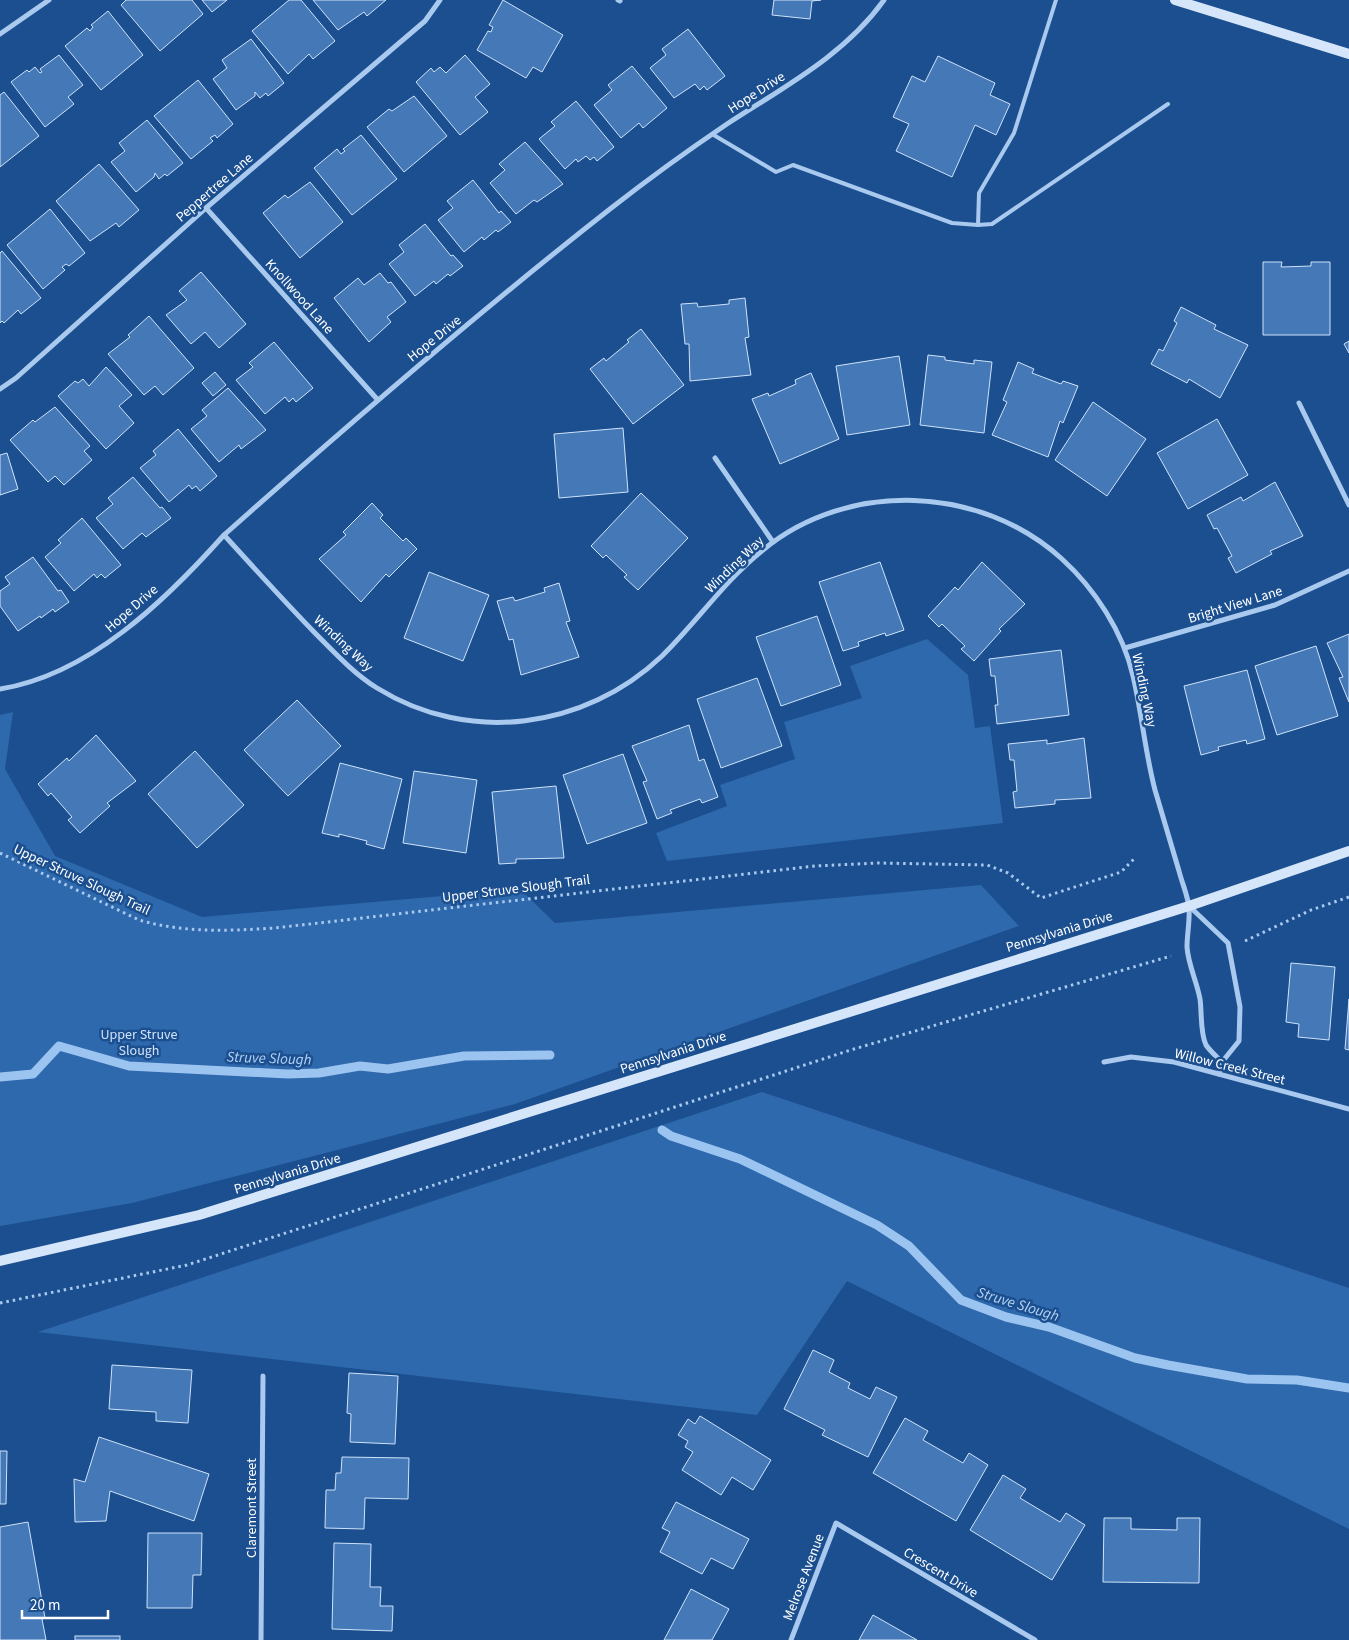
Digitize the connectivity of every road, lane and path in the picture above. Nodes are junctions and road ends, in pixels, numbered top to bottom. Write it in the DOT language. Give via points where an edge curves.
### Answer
graph roads {
  1 [pos="49,0"];
  2 [pos="440,0"];
  3 [pos="884,0"];
  4 [pos="1056,0"];
  5 [pos="1175,0"];
  6 [pos="0,34"];
  7 [pos="1349,54"];
  8 [pos="1168,104"];
  9 [pos="712,134"];
  10 [pos="206,208"];
  11 [pos="978,225"];
  12 [pos="0,389"];
  13 [pos="377,399"];
  14 [pos="1299,403"];
  15 [pos="715,458"];
  16 [pos="1349,505"];
  17 [pos="224,535"];
  18 [pos="773,542"];
  19 [pos="1349,571"];
  20 [pos="1124,648"];
  21 [pos="0,689"];
  22 [pos="1349,851"];
  23 [pos="0,853"];
  24 [pos="1134,859"];
  25 [pos="1349,897"];
  26 [pos="1189,906"];
  27 [pos="1249,940"];
  28 [pos="1158,960"];
  29 [pos="1104,1062"];
  30 [pos="1222,1062"];
  31 [pos="1219,1074"];
  32 [pos="1349,1109"];
  33 [pos="0,1261"];
  34 [pos="0,1303"];
  35 [pos="263,1376"];
  36 [pos="836,1523"];
  37 [pos="261,1640"];
  38 [pos="791,1640"];
  39 [pos="1035,1640"];
  1 -- 6 [label="street"];
  2 -- 10 [label="street, Peppertree Lane" via="425,21"];
  3 -- 9 [label="street, Hope Drive" via="845,43"];
  4 -- 11 [label="lane" via="1014,133 979,193"];
  5 -- 7 [label="street"];
  8 -- 11 [label="lane" via="992,224"];
  9 -- 11 [label="lane" via="776,172 793,165 952,222"];
  9 -- 13 [label="street, Hope Drive" via="610,209"];
  10 -- 12 [label="street, Peppertree Lane"];
  10 -- 13 [label="street, Knollwood Lane"];
  13 -- 17 [label="street, Hope Drive"];
  14 -- 16 [label="street"];
  15 -- 18 [label="street"];
  17 -- 18 [label="street, Winding Way" via="340,658 378,688 406,703 444,715 478,721 517,722 574,711 617,692 661,656 750,561"];
  17 -- 21 [label="street, Hope Drive" via="142,615 103,646 40,680"];
  18 -- 20 [label="street, Winding Way" via="812,521 859,505 925,501 968,508 1016,526 1062,559 1097,599"];
  19 -- 20 [label="street, Bright View Lane" via="1275,606"];
  20 -- 26 [label="street, Winding Way" via="1133,673 1149,765"];
  22 -- 26 [label="street, Pennsylvania Drive"];
  23 -- 24 [label="path, Upper Struve Slough Trail" via="139,920 160,926 208,931 275,928 796,868 878,864 987,865 1008,873 1041,898 1122,872"];
  25 -- 27 [label="path" via="1311,910"];
  26 -- 30 [label="street, Willow Creek Street" via="1187,951 1200,1000 1204,1042"];
  26 -- 30 [label="street, Willow Creek Street" via="1228,943 1240,1024 1239,1041"];
  26 -- 33 [label="street, Pennsylvania Drive" via="199,1215"];
  28 -- 34 [label="path" via="854,1049 187,1265"];
  29 -- 31 [label="street, Willow Creek Street" via="1142,1057"];
  30 -- 31 [label="street"];
  31 -- 32 [label="street, Willow Creek Street"];
  35 -- 37 [label="street, Claremont Street"];
  36 -- 38 [label="street, Melrose Avenue"];
  36 -- 39 [label="street, Crescent Drive"];
}
